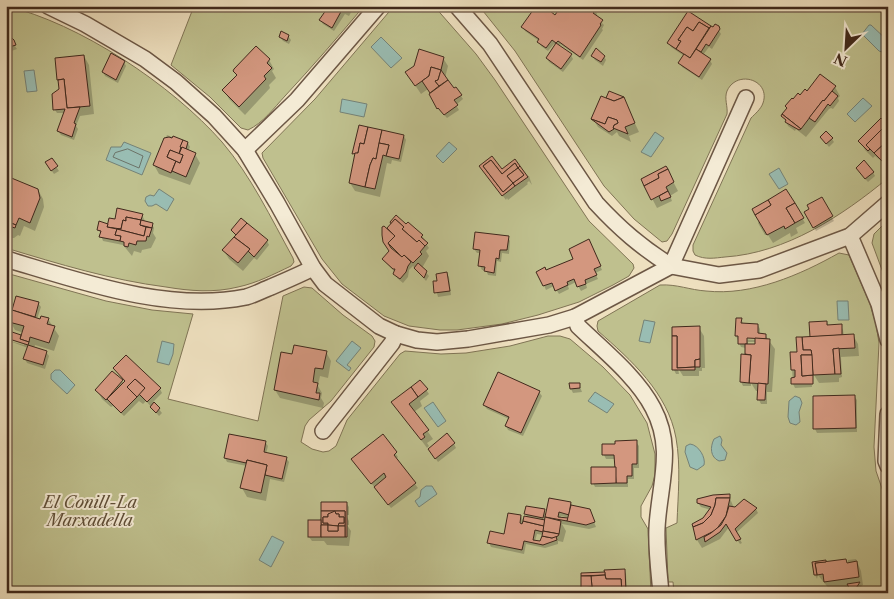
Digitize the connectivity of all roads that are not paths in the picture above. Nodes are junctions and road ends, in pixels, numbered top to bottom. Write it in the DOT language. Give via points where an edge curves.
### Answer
graph roads {
  1 [pos="48,6"];
  2 [pos="378,6"];
  3 [pos="457,6"];
  4 [pos="746,98"];
  5 [pos="245,150"];
  6 [pos="888,203"];
  7 [pos="850,236"];
  8 [pos="6,259"];
  9 [pos="671,266"];
  10 [pos="313,268"];
  11 [pos="575,318"];
  12 [pos="396,334"];
  13 [pos="888,340"];
  14 [pos="888,414"];
  15 [pos="323,432"];
  16 [pos="888,466"];
  17 [pos="661,593"];
  1 -- 5 [label="street" via="145,59 214,116"];
  2 -- 5 [label="street" via="298,100"];
  3 -- 9 [label="street" via="496,52 596,203 642,248"];
  4 -- 9 [label="street"];
  5 -- 10 [label="street"];
  6 -- 7 [label="street"];
  7 -- 9 [label="street" via="759,270 719,275"];
  7 -- 13 [label="street" via="879,304"];
  8 -- 10 [label="street" via="81,282 186,301 220,301 248,296"];
  9 -- 11 [label="street"];
  10 -- 12 [label="street" via="325,284 355,309"];
  11 -- 12 [label="street" via="437,342"];
  11 -- 17 [label="street" via="578,326 637,385 653,408 664,438 665,465 657,528"];
  12 -- 15 [label="street"];
  14 -- 16 [label="street"];
}
